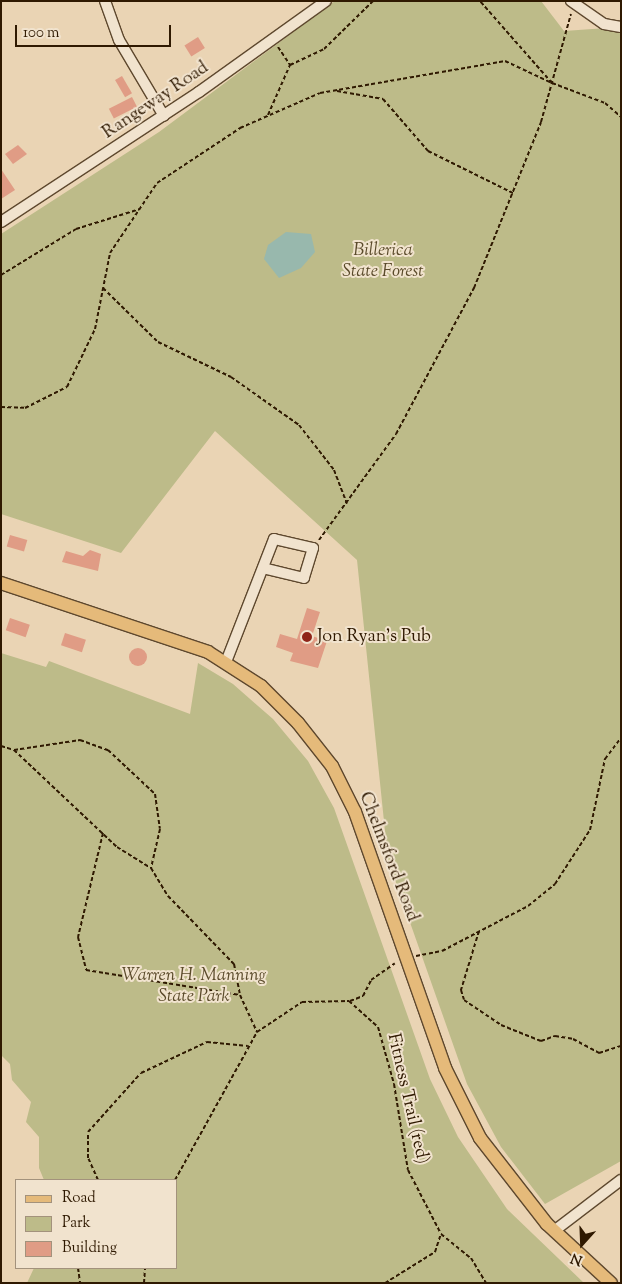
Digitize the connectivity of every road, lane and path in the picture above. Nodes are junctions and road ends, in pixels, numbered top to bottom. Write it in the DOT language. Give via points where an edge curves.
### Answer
graph roads {
  1 [pos="105,1"];
  2 [pos="326,1"];
  3 [pos="372,1"];
  4 [pos="480,1"];
  5 [pos="572,3"];
  6 [pos="621,28"];
  7 [pos="273,40"];
  8 [pos="290,66"];
  9 [pos="552,83"];
  10 [pos="335,91"];
  11 [pos="164,116"];
  12 [pos="268,116"];
  13 [pos="621,117"];
  14 [pos="513,193"];
  15 [pos="140,209"];
  16 [pos="1,222"];
  17 [pos="1,275"];
  18 [pos="103,288"];
  19 [pos="1,407"];
  20 [pos="348,505"];
  21 [pos="313,548"];
  22 [pos="263,568"];
  23 [pos="1,583"];
  24 [pos="226,662"];
  25 [pos="621,738"];
  26 [pos="1,746"];
  27 [pos="14,750"];
  28 [pos="103,833"];
  29 [pos="151,868"];
  30 [pos="478,931"];
  31 [pos="406,958"];
  32 [pos="240,995"];
  33 [pos="350,1001"];
  34 [pos="257,1032"];
  35 [pos="248,1046"];
  36 [pos="621,1046"];
  37 [pos="98,1179"];
  38 [pos="176,1179"];
  39 [pos="621,1180"];
  40 [pos="554,1231"];
  41 [pos="441,1234"];
  42 [pos="78,1269"];
  43 [pos="145,1269"];
  44 [pos="80,1283"];
  45 [pos="144,1283"];
  46 [pos="386,1283"];
  47 [pos="486,1283"];
  48 [pos="611,1283"];
  1 -- 11 [label="street" via="119,40"];
  2 -- 7 [label="street, Rangeway Road"];
  3 -- 8 [label="path" via="324,49"];
  4 -- 9 [label="path"];
  5 -- 6 [label="street" via="604,24"];
  5 -- 9 [label="path"];
  7 -- 8 [label="path"];
  7 -- 11 [label="street, Rangeway Road"];
  8 -- 12 [label="path"];
  9 -- 10 [label="path" via="505,61"];
  9 -- 13 [label="path" via="605,102"];
  9 -- 14 [label="path"];
  10 -- 12 [label="path"];
  10 -- 14 [label="path" via="383,99 428,151"];
  11 -- 16 [label="street, Rangeway Road"];
  12 -- 15 [label="path" via="240,128 157,183"];
  14 -- 20 [label="path" via="474,288 430,373 396,434"];
  15 -- 17 [label="path" via="76,229"];
  15 -- 18 [label="path" via="110,253"];
  18 -- 19 [label="path" via="95,329 67,388 25,408"];
  18 -- 20 [label="path" via="158,342 231,377 299,425 334,470"];
  20 -- 21 [label="path"];
  21 -- 22 [label="street" via="274,539"];
  21 -- 22 [label="street" via="304,578"];
  22 -- 24 [label="street"];
  23 -- 24 [label="main road, Chelmsford Road" via="178,640"];
  24 -- 31 [label="main road, Chelmsford Road" via="277,700 332,766 355,812"];
  25 -- 30 [label="path" via="605,760 596,816 568,867 542,897"];
  26 -- 27 [label="path"];
  27 -- 28 [label="path"];
  27 -- 29 [label="path" via="80,740 108,750 155,794 160,828"];
  28 -- 29 [label="path" via="117,847"];
  28 -- 32 [label="path" via="78,937 86,970"];
  29 -- 32 [label="path" via="168,896 234,964"];
  30 -- 31 [label="path" via="442,951"];
  30 -- 36 [label="path" via="461,990 464,1000 501,1024 541,1041 555,1036 573,1039 599,1053"];
  31 -- 33 [label="path" via="388,965 371,980 363,996"];
  31 -- 40 [label="main road, Chelmsford Road" via="466,1114 506,1177"];
  32 -- 34 [label="path"];
  33 -- 34 [label="path" via="302,1002"];
  33 -- 41 [label="path, Fitness Trail (red)" via="378,1027 394,1084 408,1170"];
  34 -- 35 [label="path"];
  35 -- 37 [label="path" via="207,1042 141,1073 88,1132 88,1158"];
  35 -- 38 [label="path"];
  39 -- 40 [label="street"];
  40 -- 48 [label="main road, Chelmsford Road"];
  41 -- 46 [label="path" via="435,1252"];
  41 -- 47 [label="path, Fitness Trail (red)" via="471,1258"];
  42 -- 44 [label="path"];
  43 -- 45 [label="path"];
}
